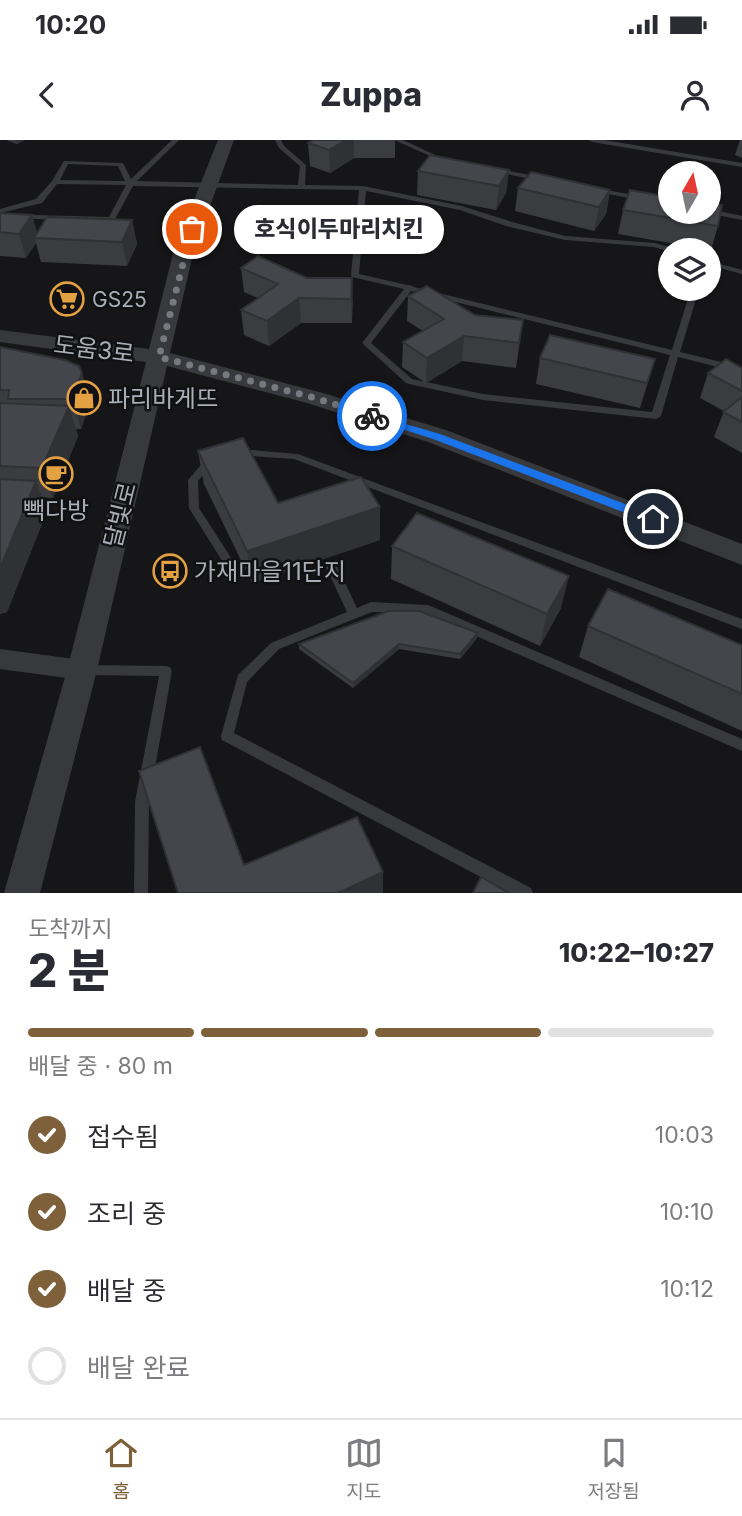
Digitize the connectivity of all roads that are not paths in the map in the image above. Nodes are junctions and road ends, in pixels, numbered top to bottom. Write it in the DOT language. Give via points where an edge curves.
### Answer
graph roads {
  1 [pos="176,140"];
  2 [pos="226,140"];
  3 [pos="278,140"];
  4 [pos="397,140"];
  5 [pos="592,140"];
  6 [pos="446,160"];
  7 [pos="742,165"];
  8 [pos="485,168"];
  9 [pos="551,181"];
  10 [pos="55,182"];
  11 [pos="130,184"];
  12 [pos="206,186"];
  13 [pos="301,187"];
  14 [pos="363,188"];
  15 [pos="591,189"];
  16 [pos="644,199"];
  17 [pos="0,213"];
  18 [pos="721,214"];
  19 [pos="742,218"];
  20 [pos="658,247"];
  21 [pos="721,266"];
  22 [pos="742,272"];
  23 [pos="411,287"];
  24 [pos="691,301"];
  25 [pos="0,336"];
  26 [pos="675,353"];
  27 [pos="159,357"];
  28 [pos="742,370"];
  29 [pos="742,555"];
  30 [pos="230,564"];
  31 [pos="332,567"];
  32 [pos="355,614"];
  33 [pos="742,624"];
  34 [pos="0,659"];
  35 [pos="82,670"];
  36 [pos="742,745"];
  37 [pos="22,893"];
  38 [pos="141,893"];
  39 [pos="526,893"];
  1 -- 11 [label="lane"];
  2 -- 12 [label="street, 달빛로"];
  3 -- 13 [label="lane" via="303,165"];
  4 -- 6 [label="lane"];
  5 -- 7 [label="lane"];
  8 -- 9 [label="lane"];
  10 -- 11 [label="lane"];
  10 -- 11 [label="lane" via="66,162 121,164"];
  10 -- 17 [label="lane" via="40,201"];
  11 -- 12 [label="lane"];
  11 -- 17 [label="lane" via="111,219"];
  12 -- 13 [label="lane"];
  12 -- 27 [label="street, 달빛로" via="184,250"];
  13 -- 14 [label="lane"];
  14 -- 20 [label="lane" via="462,208 565,238"];
  14 -- 23 [label="lane" via="355,275"];
  15 -- 16 [label="lane"];
  18 -- 19 [label="lane"];
  21 -- 22 [label="lane"];
  23 -- 26 [label="lane"];
  23 -- 26 [label="lane" via="366,343 409,381 483,397 656,416"];
  24 -- 26 [label="lane"];
  25 -- 27 [label="street, 도움3로"];
  26 -- 28 [label="lane"];
  27 -- 29 [label="street, 도움3로" via="437,436"];
  27 -- 35 [label="street, 달빛로"];
  30 -- 33 [label="lane" via="194,508 193,480 209,461 252,453 295,456"];
  31 -- 32 [label="lane"];
  32 -- 36 [label="lane" via="372,607 424,608"];
  32 -- 39 [label="lane" via="275,646 242,679 227,736"];
  34 -- 35 [label="street"];
  35 -- 37 [label="street, 달빛로"];
  35 -- 38 [label="lane" via="166,671 142,802"];
}
